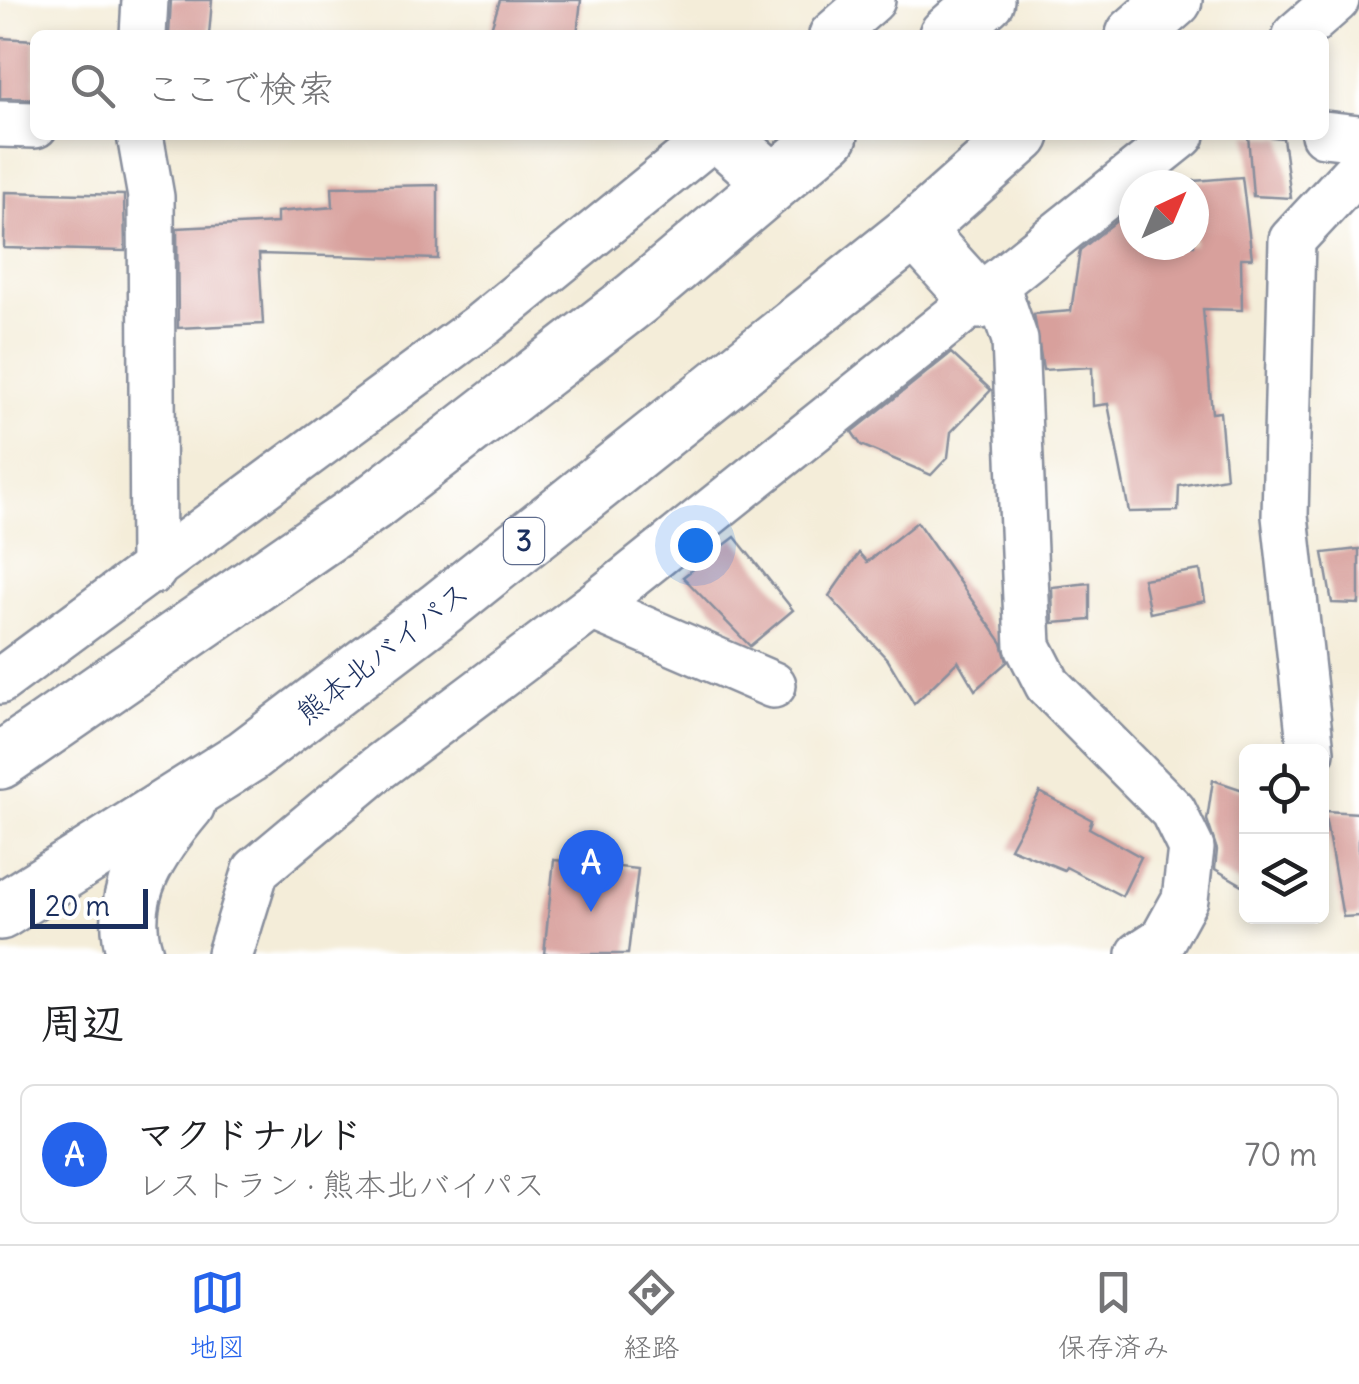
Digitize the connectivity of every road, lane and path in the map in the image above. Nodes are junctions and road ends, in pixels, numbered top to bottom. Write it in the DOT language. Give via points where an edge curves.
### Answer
graph roads {
  1 [pos="145,0"];
  2 [pos="872,0"];
  3 [pos="986,0"];
  4 [pos="1174,0"];
  5 [pos="1336,0"];
  6 [pos="143,30"];
  7 [pos="838,30"];
  8 [pos="953,30"];
  9 [pos="1140,30"];
  10 [pos="1302,30"];
  11 [pos="0,124"];
  12 [pos="30,125"];
  13 [pos="1329,135"];
  14 [pos="1359,138"];
  15 [pos="141,140"];
  16 [pos="711,140"];
  17 [pos="723,140"];
  18 [pos="824,140"];
  19 [pos="1016,140"];
  20 [pos="1176,140"];
  21 [pos="1359,168"];
  22 [pos="772,181"];
  23 [pos="915,230"];
  24 [pos="988,294"];
  25 [pos="153,571"];
  26 [pos="592,607"];
  27 [pos="0,681"];
  28 [pos="773,685"];
  29 [pos="1310,744"];
  30 [pos="0,761"];
  31 [pos="209,780"];
  32 [pos="0,912"];
  33 [pos="135,954"];
  34 [pos="230,954"];
  35 [pos="1140,954"];
  1 -- 6 [label="street"];
  2 -- 7 [label="street"];
  3 -- 8 [label="highway"];
  4 -- 9 [label="highway"];
  5 -- 10 [label="street"];
  11 -- 12 [label="street"];
  13 -- 14 [label="street"];
  15 -- 25 [label="street" via="151,197"];
  16 -- 25 [label="street" via="483,324"];
  17 -- 22 [label="highway"];
  18 -- 22 [label="highway"];
  19 -- 23 [label="highway, 熊本北バイパス / 3"];
  20 -- 24 [label="street"];
  21 -- 29 [label="street" via="1292,240 1285,516"];
  22 -- 30 [label="highway" via="637,298 370,504"];
  23 -- 24 [label="highway"];
  23 -- 31 [label="highway, 熊本北バイパス / 3" via="439,610"];
  24 -- 26 [label="street"];
  24 -- 35 [label="street" via="1015,340 1028,646 1048,684 1173,812 1191,848 1185,899 1163,939"];
  25 -- 27 [label="street"];
  26 -- 28 [label="street"];
  26 -- 34 [label="street" via="378,768 256,870"];
  31 -- 32 [label="highway, 熊本北バイパス / 3"];
  31 -- 33 [label="highway" via="161,834 136,877 130,915"];
}
